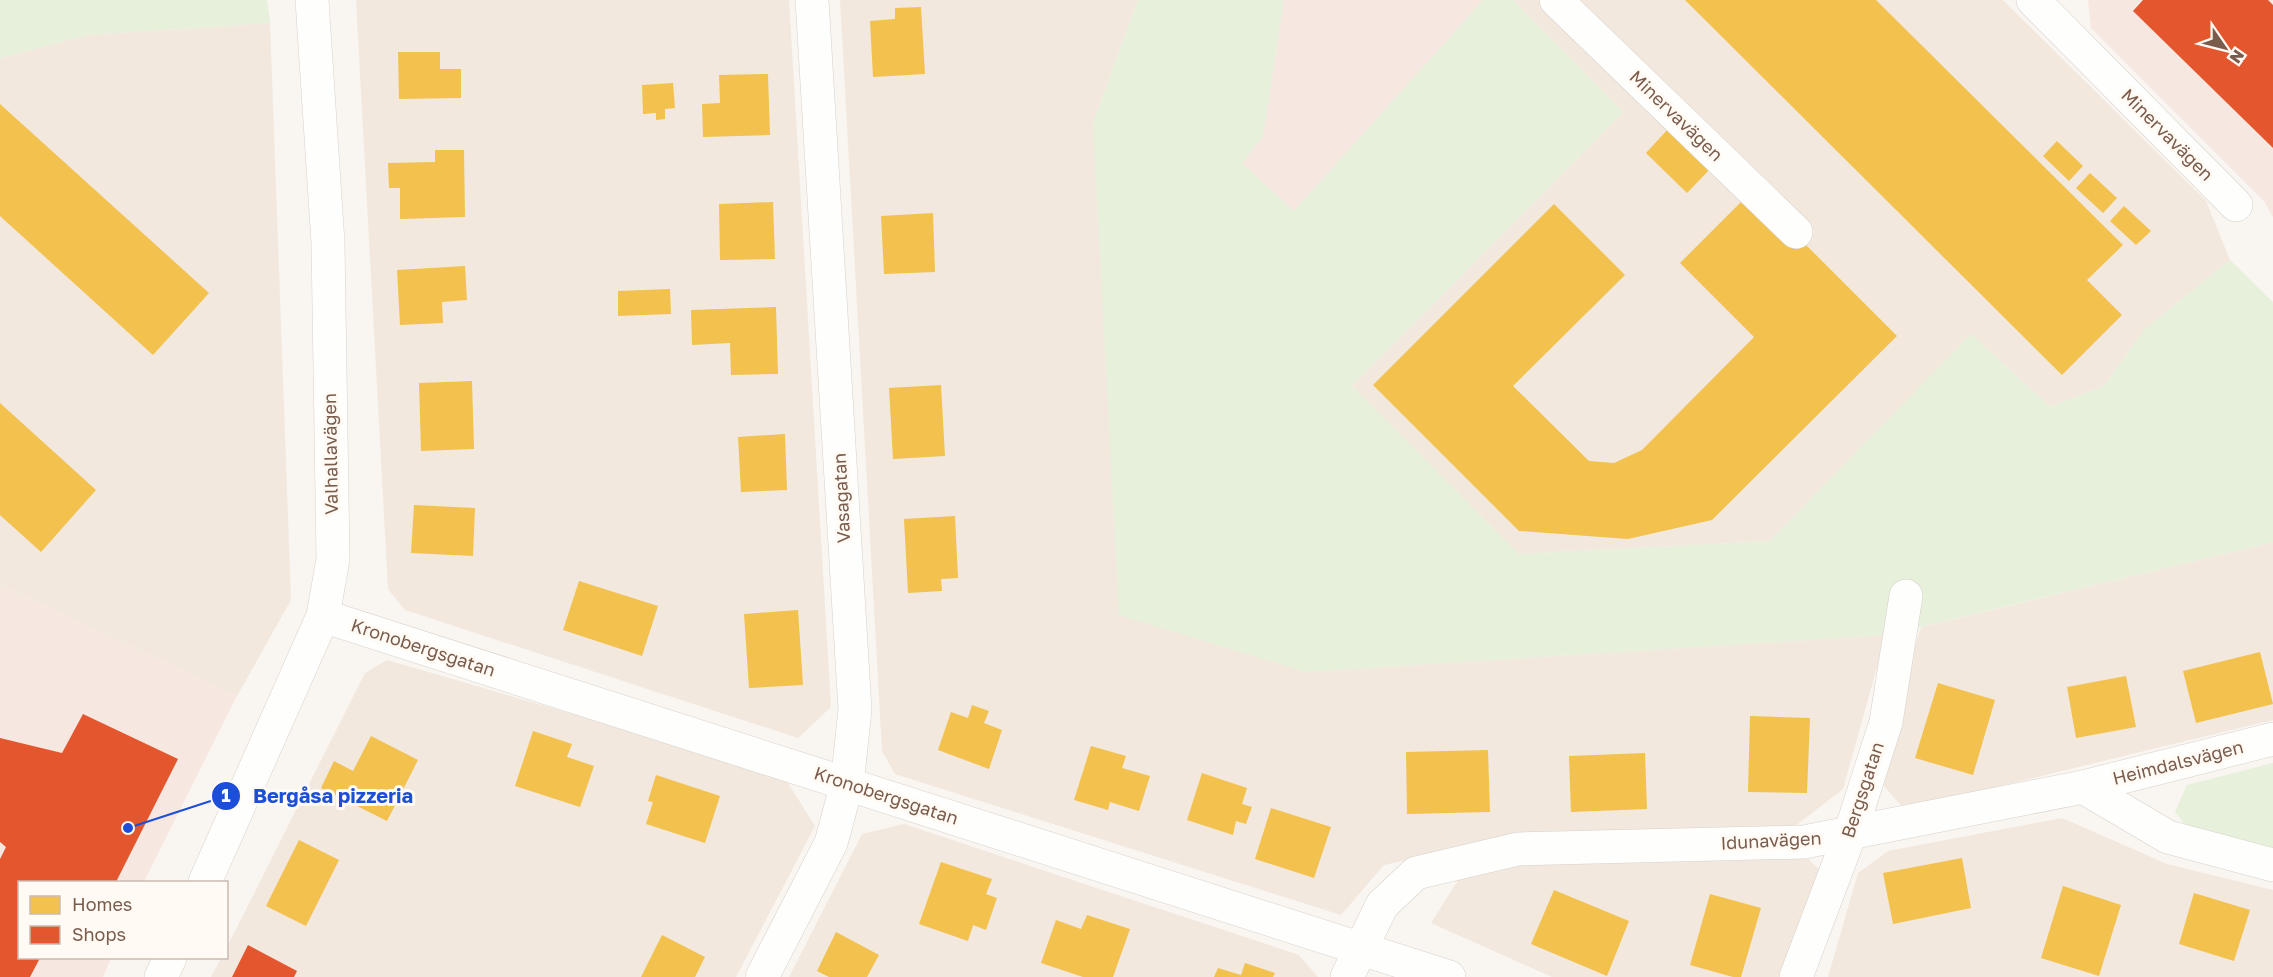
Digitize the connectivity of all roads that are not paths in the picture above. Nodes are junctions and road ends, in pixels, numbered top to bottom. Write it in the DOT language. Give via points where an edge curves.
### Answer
graph roads {
  1 [pos="312,0"];
  2 [pos="812,0"];
  3 [pos="1556,0"];
  4 [pos="2047,5"];
  5 [pos="2236,205"];
  6 [pos="1796,232"];
  7 [pos="1906,596"];
  8 [pos="323,616"];
  9 [pos="2273,739"];
  10 [pos="847,784"];
  11 [pos="2083,787"];
  12 [pos="1850,834"];
  13 [pos="2273,865"];
  14 [pos="205,881"];
  15 [pos="1360,947"];
  16 [pos="169,959"];
  17 [pos="160,977"];
  18 [pos="762,977"];
  19 [pos="1347,977"];
  20 [pos="1449,977"];
  21 [pos="1796,977"];
  1 -- 8 [label="street, Valhallavägen" via="328,243 333,559"];
  2 -- 10 [label="street, Vasagatan" via="855,710"];
  3 -- 6 [label="street, Minervavägen"];
  4 -- 5 [label="street, Minervavägen"];
  7 -- 12 [label="street, Bergsgatan" via="1886,722"];
  8 -- 10 [label="street, Kronobergsgatan"];
  8 -- 14 [label="street, Valhallavägen"];
  9 -- 11 [label="street, Heimdalsvägen"];
  10 -- 15 [label="street, Kronobergsgatan"];
  10 -- 18 [label="street, Vasagatan" via="831,843"];
  11 -- 12 [label="street, Idunavägen"];
  11 -- 13 [label="street" via="2168,837"];
  12 -- 15 [label="street, Idunavägen" via="1804,842 1518,849 1416,873 1382,905"];
  12 -- 21 [label="street, Bergsgatan"];
  15 -- 19 [label="street, Idunavägen"];
  15 -- 20 [label="street, Kronobergsgatan"];
  16 -- 17 [label="street"];
}
